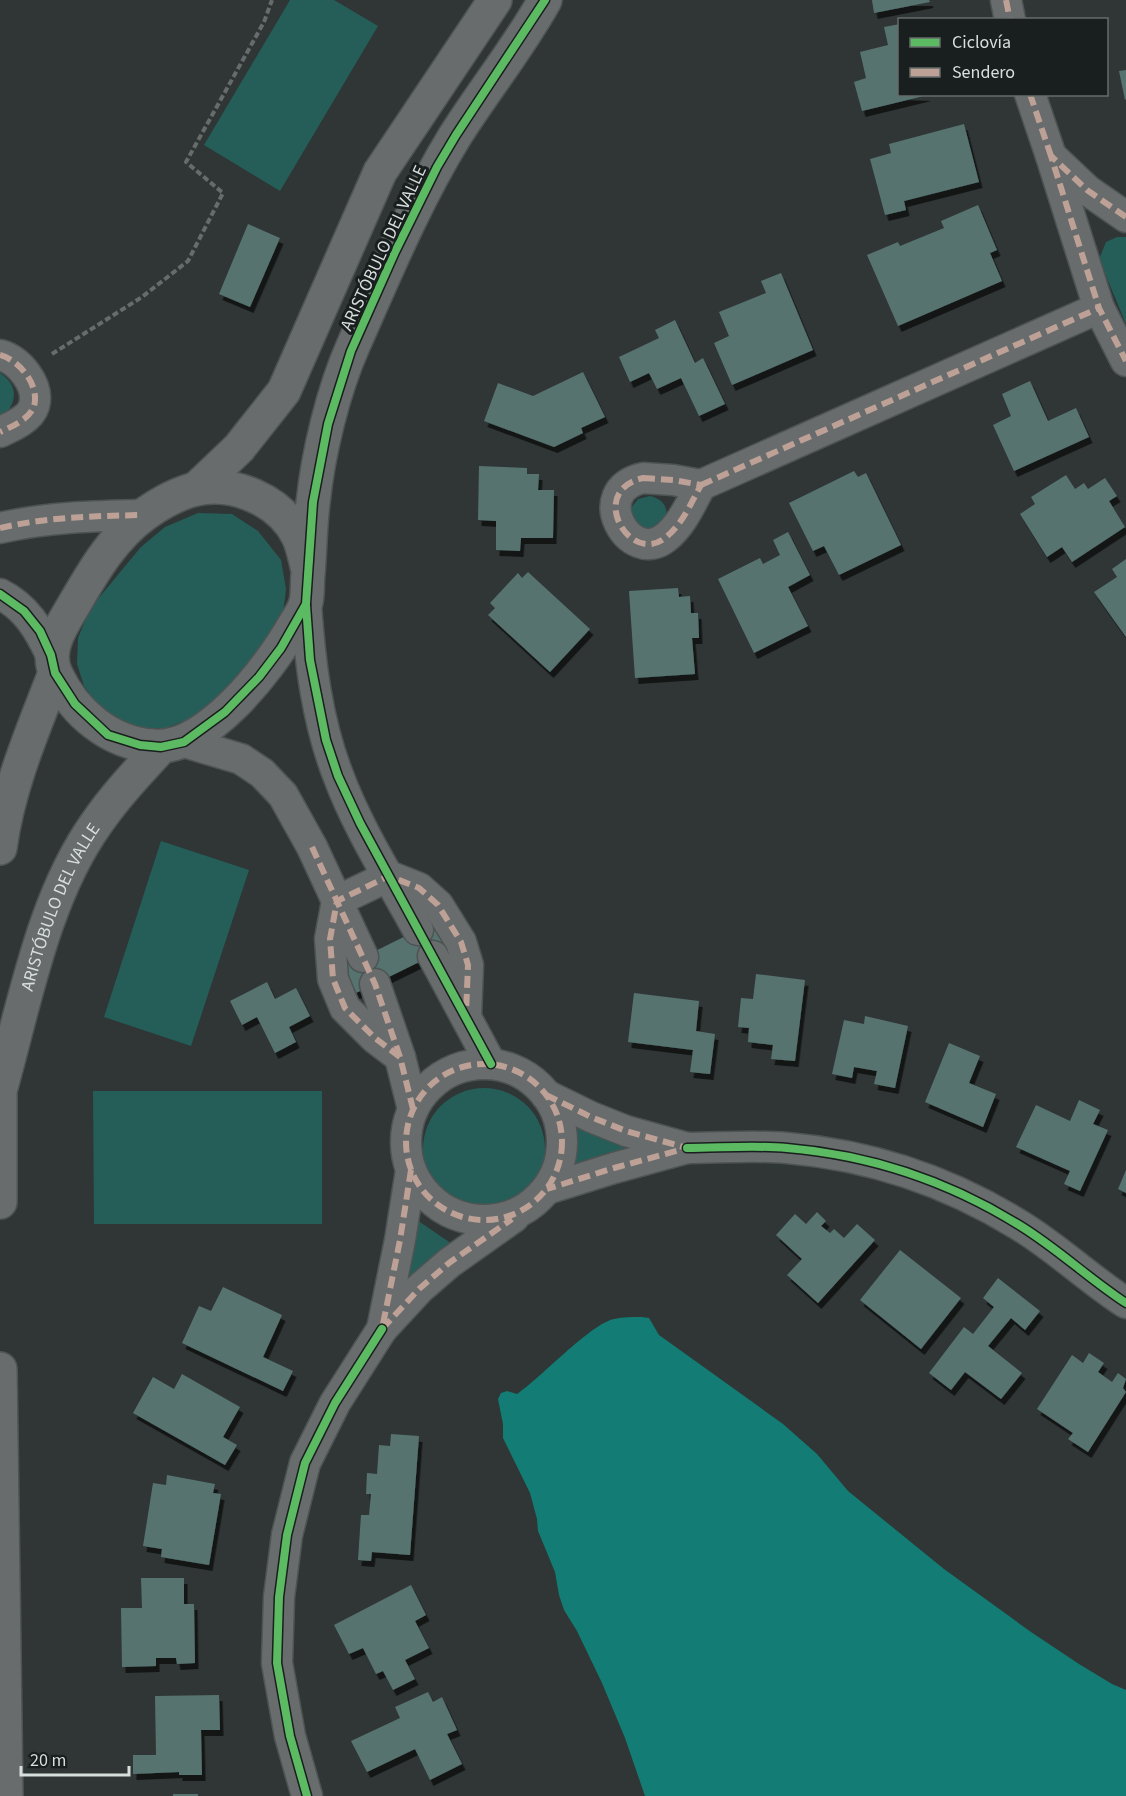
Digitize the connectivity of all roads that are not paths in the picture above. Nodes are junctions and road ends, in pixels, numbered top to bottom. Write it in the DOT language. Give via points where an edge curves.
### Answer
graph roads {
  1 [pos="495,0"];
  2 [pos="545,0"];
  3 [pos="1006,0"];
  4 [pos="1010,18"];
  5 [pos="1031,96"];
  6 [pos="1051,156"];
  7 [pos="1126,217"];
  8 [pos="1099,308"];
  9 [pos="1126,361"];
  10 [pos="12,362"];
  11 [pos="0,432"];
  12 [pos="701,484"];
  13 [pos="196,489"];
  14 [pos="143,515"];
  15 [pos="0,528"];
  16 [pos="308,570"];
  17 [pos="0,594"];
  18 [pos="306,604"];
  19 [pos="53,664"];
  20 [pos="173,744"];
  21 [pos="0,848"];
  22 [pos="389,876"];
  23 [pos="337,901"];
  24 [pos="418,930"];
  25 [pos="433,956"];
  26 [pos="363,957"];
  27 [pos="375,984"];
  28 [pos="466,1017"];
  29 [pos="400,1058"];
  30 [pos="491,1064"];
  31 [pos="1,1078"];
  32 [pos="546,1095"];
  33 [pos="413,1109"];
  34 [pos="687,1148"];
  35 [pos="411,1170"];
  36 [pos="547,1189"];
  37 [pos="0,1202"];
  38 [pos="522,1212"];
  39 [pos="1126,1303"];
  40 [pos="382,1329"];
  41 [pos="0,1370"];
  42 [pos="6,1796"];
  43 [pos="307,1796"];
  1 -- 13 [label="street, ARISTÓBULO DEL VALLE" via="380,172 284,391 239,448"];
  2 -- 16 [label="street, ARISTÓBULO DEL VALLE" via="437,167 351,351 328,424 313,502"];
  3 -- 4 [label="street"];
  5 -- 6 [label="street"];
  6 -- 7 [label="street" via="1087,190"];
  6 -- 8 [label="street"];
  8 -- 9 [label="street"];
  8 -- 12 [label="street"];
  10 -- 11 [label="street" via="34,393 34,407 24,419"];
  13 -- 14 [label="street"];
  13 -- 16 [label="street" via="228,488 257,496 283,514 298,537"];
  14 -- 15 [label="street" via="52,519"];
  14 -- 19 [label="street" via="96,567 60,628"];
  16 -- 18 [label="street, ARISTÓBULO DEL VALLE"];
  17 -- 19 [label="street" via="24,611 40,631"];
  18 -- 20 [label="street, ARISTÓBULO DEL VALLE" via="260,677 225,712"];
  18 -- 22 [label="street" via="310,660 326,740 338,776"];
  19 -- 20 [label="street" via="75,704 108,735 140,745"];
  19 -- 21 [label="street" via="4,819"];
  20 -- 23 [label="street" via="241,759 262,773 283,795"];
  20 -- 31 [label="street, ARISTÓBULO DEL VALLE" via="124,787 75,860 50,913"];
  22 -- 23 [label="street"];
  22 -- 24 [label="street"];
  22 -- 28 [label="street" via="419,888 438,905 461,942 468,965"];
  23 -- 26 [label="street"];
  23 -- 29 [label="street" via="330,939 333,979 345,1008"];
  25 -- 28 [label="street"];
  27 -- 29 [label="street"];
  28 -- 30 [label="street"];
  29 -- 33 [label="street"];
  30 -- 32 [label="street" via="532,1080"];
  30 -- 33 [label="street" via="467,1066 445,1074 426,1089"];
  31 -- 37 [label="street, ARISTÓBULO DEL VALLE"];
  32 -- 34 [label="street" via="626,1131"];
  32 -- 36 [label="street" via="558,1117 562,1142 559,1166"];
  33 -- 35 [label="street" via="406,1150"];
  34 -- 36 [label="street"];
  34 -- 39 [label="street" via="786,1148 852,1157 914,1173 972,1198 1021,1226"];
  35 -- 38 [label="street" via="424,1193 444,1210 461,1217 496,1220"];
  35 -- 40 [label="street"];
  36 -- 38 [label="street"];
  38 -- 40 [label="street" via="449,1263"];
  40 -- 43 [label="street" via="335,1403 305,1463 287,1535 279,1597 277,1663 290,1736"];
  41 -- 42 [label="street"];
}
